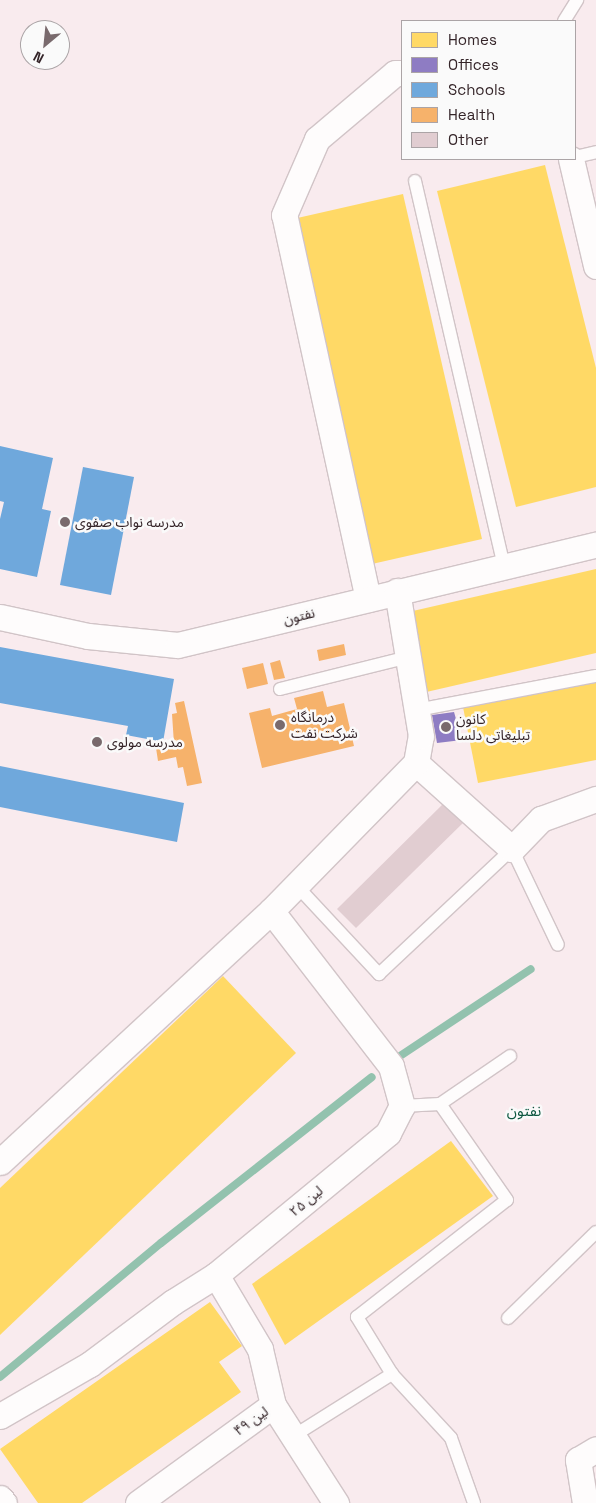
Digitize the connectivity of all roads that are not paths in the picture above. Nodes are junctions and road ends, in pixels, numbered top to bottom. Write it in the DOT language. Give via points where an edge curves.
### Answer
graph roads {
  1 [pos="577,0"];
  2 [pos="565,20"];
  3 [pos="401,73"];
  4 [pos="596,152"];
  5 [pos="576,157"];
  6 [pos="571,160"];
  7 [pos="415,181"];
  8 [pos="596,266"];
  9 [pos="596,546"];
  10 [pos="504,567"];
  11 [pos="397,591"];
  12 [pos="368,599"];
  13 [pos="0,617"];
  14 [pos="408,657"];
  15 [pos="596,676"];
  16 [pos="280,689"];
  17 [pos="417,710"];
  18 [pos="416,762"];
  19 [pos="596,799"];
  20 [pos="512,849"];
  21 [pos="296,886"];
  22 [pos="272,911"];
  23 [pos="558,945"];
  24 [pos="510,1056"];
  25 [pos="440,1104"];
  26 [pos="402,1106"];
  27 [pos="0,1162"];
  28 [pos="596,1232"];
  29 [pos="216,1275"];
  30 [pos="508,1318"];
  31 [pos="392,1374"];
  32 [pos="273,1405"];
  33 [pos="0,1416"];
  34 [pos="295,1435"];
  35 [pos="596,1449"];
  36 [pos="0,1498"];
  37 [pos="4,1503"];
  38 [pos="138,1503"];
  39 [pos="336,1503"];
  40 [pos="474,1503"];
  41 [pos="585,1503"];
  1 -- 2 [label="lane"];
  3 -- 12 [label="street" via="395,73 317,138 284,215"];
  4 -- 5 [label="lane"];
  6 -- 8 [label="street"];
  7 -- 10 [label="lane"];
  9 -- 10 [label="street, نفتون"];
  10 -- 11 [label="street, نفتون"];
  11 -- 12 [label="street, نفتون"];
  11 -- 14 [label="street"];
  12 -- 13 [label="street, نفتون" via="178,645 88,636"];
  14 -- 16 [label="lane"];
  14 -- 17 [label="street"];
  15 -- 17 [label="lane"];
  17 -- 18 [label="street" via="421,736"];
  18 -- 20 [label="street"];
  18 -- 21 [label="street"];
  19 -- 20 [label="street" via="541,819"];
  20 -- 21 [label="lane" via="379,974"];
  20 -- 23 [label="lane"];
  21 -- 22 [label="street"];
  22 -- 26 [label="street" via="391,1066"];
  22 -- 27 [label="street"];
  24 -- 25 [label="lane"];
  25 -- 26 [label="lane"];
  25 -- 31 [label="lane" via="507,1200 357,1317"];
  26 -- 29 [label="street, لین ۲۵" via="388,1133"];
  28 -- 30 [label="lane"];
  29 -- 32 [label="street, لین ۴۹" via="260,1349"];
  29 -- 33 [label="street, لین ۲۵" via="173,1302 90,1364"];
  31 -- 34 [label="lane"];
  31 -- 40 [label="lane" via="451,1438"];
  32 -- 34 [label="street"];
  32 -- 38 [label="street, لین ۴۹"];
  34 -- 39 [label="street"];
  35 -- 41 [label="street" via="578,1460"];
  36 -- 37 [label="street"];
}
